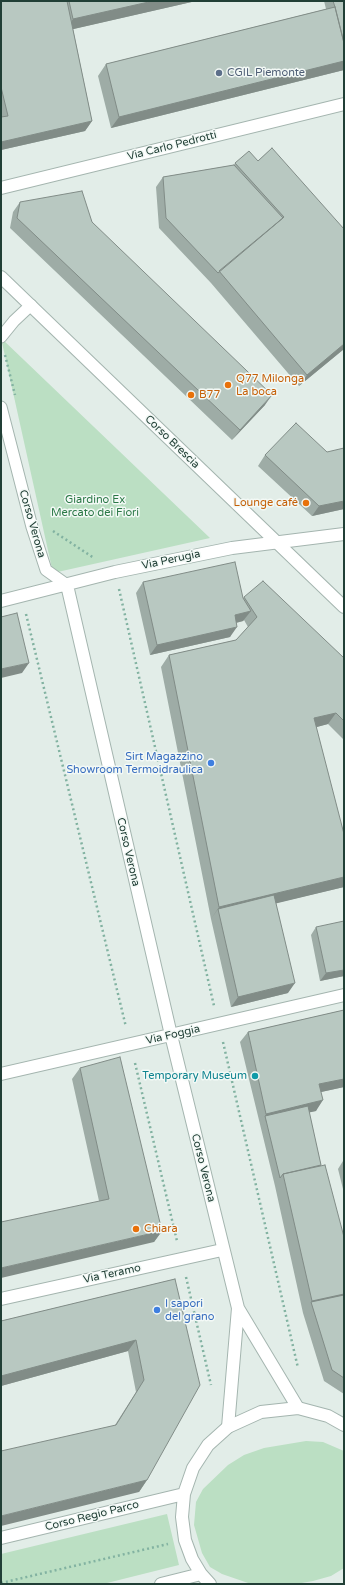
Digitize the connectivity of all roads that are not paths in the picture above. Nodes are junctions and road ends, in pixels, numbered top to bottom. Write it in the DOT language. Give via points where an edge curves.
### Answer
graph roads {
  1 [pos="344,104"];
  2 [pos="1,188"];
  3 [pos="1,276"];
  4 [pos="31,305"];
  5 [pos="1,337"];
  6 [pos="1,407"];
  7 [pos="344,534"];
  8 [pos="277,543"];
  9 [pos="67,585"];
  10 [pos="1,601"];
  11 [pos="344,607"];
  12 [pos="344,995"];
  13 [pos="171,1035"];
  14 [pos="1,1074"];
  15 [pos="222,1250"];
  16 [pos="1,1299"];
  17 [pos="238,1308"];
  18 [pos="298,1408"];
  19 [pos="344,1425"];
  20 [pos="228,1427"];
  21 [pos="184,1494"];
  22 [pos="1,1538"];
  23 [pos="201,1574"];
  24 [pos="161,1584"];
  25 [pos="210,1584"];
  1 -- 2 [label="street, Via Carlo Pedrotti"];
  3 -- 4 [label="street, Corso Brescia"];
  4 -- 5 [label="lane"];
  4 -- 8 [label="street, Corso Brescia"];
  6 -- 9 [label="lane, Corso Verona" via="32,527 46,570"];
  7 -- 8 [label="street, Via Perugia"];
  8 -- 9 [label="street, Via Perugia" via="232,548 115,572"];
  8 -- 11 [label="street, Corso Brescia"];
  9 -- 10 [label="street, Via Perugia"];
  9 -- 13 [label="street, Corso Verona"];
  12 -- 13 [label="street, Via Foggia"];
  13 -- 14 [label="street, Via Foggia"];
  13 -- 15 [label="street, Corso Verona"];
  15 -- 16 [label="street, Via Teramo"];
  15 -- 17 [label="street, Corso Verona"];
  17 -- 18 [label="street, Corso Verona"];
  17 -- 20 [label="street, Corso Verona"];
  18 -- 19 [label="street" via="328,1416"];
  18 -- 20 [label="street" via="261,1412"];
  20 -- 21 [label="street" via="208,1445 193,1468"];
  21 -- 22 [label="street, Corso Regio Parco"];
  21 -- 23 [label="street" via="182,1517 186,1540 192,1559"];
  23 -- 24 [label="street"];
  23 -- 25 [label="street"];
}
